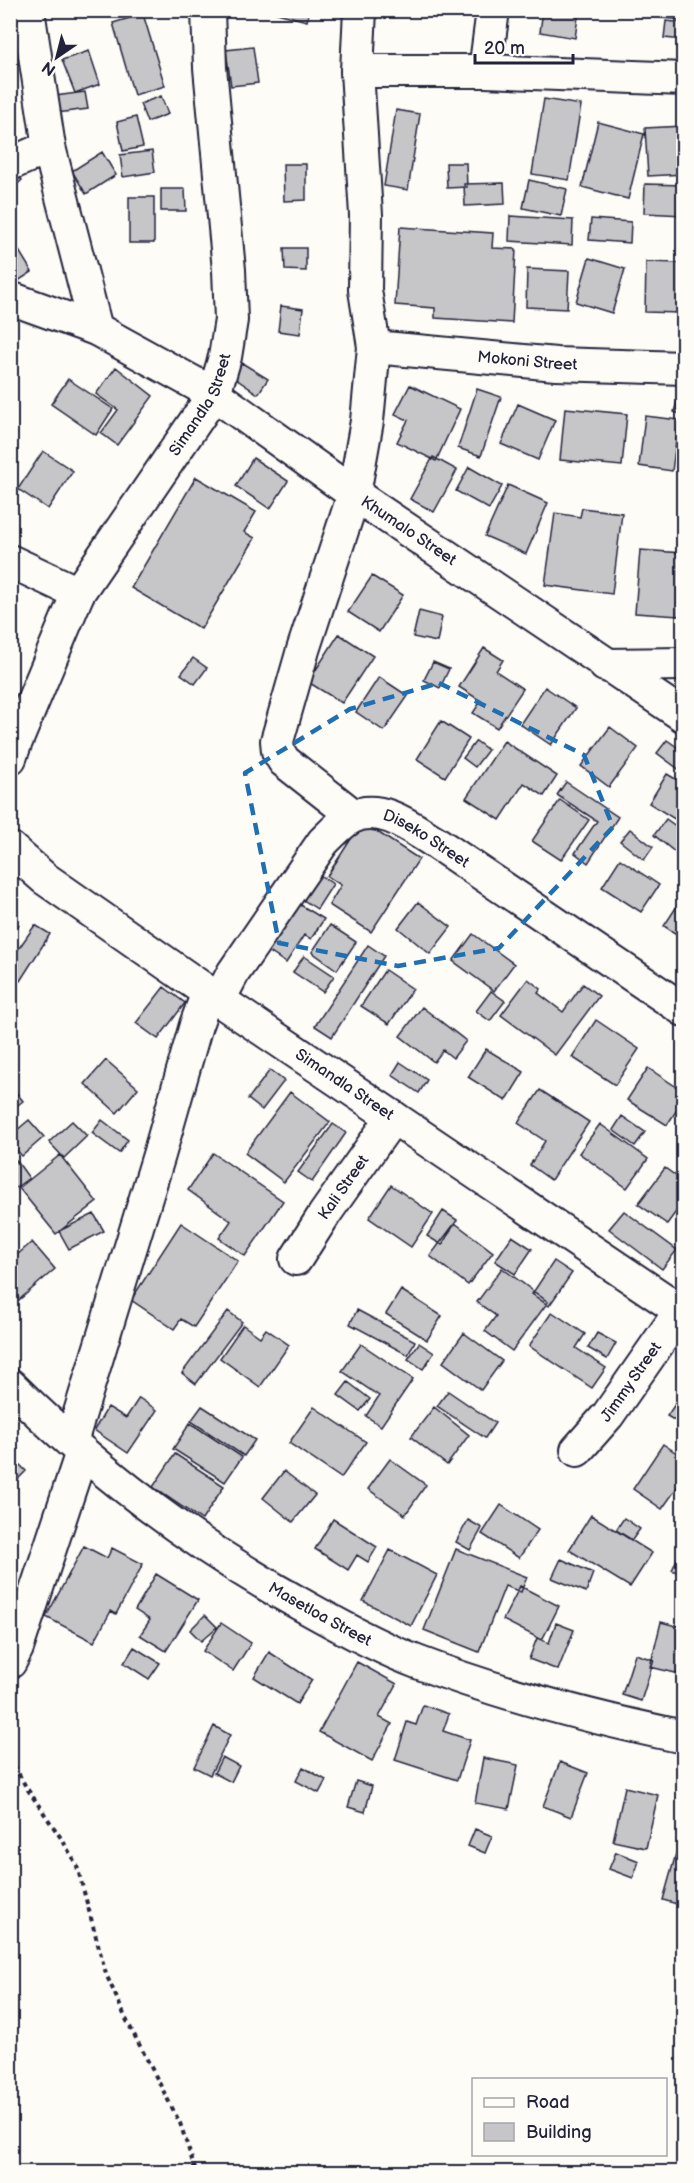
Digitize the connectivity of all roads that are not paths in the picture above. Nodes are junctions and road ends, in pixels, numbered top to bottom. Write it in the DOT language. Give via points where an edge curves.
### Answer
graph roads {
  1 [pos="28,10"];
  2 [pos="208,10"];
  3 [pos="360,10"];
  4 [pos="493,10"];
  5 [pos="357,71"];
  6 [pos="485,71"];
  7 [pos="684,79"];
  8 [pos="49,147"];
  9 [pos="10,164"];
  10 [pos="10,298"];
  11 [pos="96,329"];
  12 [pos="374,347"];
  13 [pos="684,368"];
  14 [pos="214,394"];
  15 [pos="354,494"];
  16 [pos="10,561"];
  17 [pos="78,593"];
  18 [pos="605,664"];
  19 [pos="684,664"];
  20 [pos="684,716"];
  21 [pos="10,758"];
  22 [pos="354,816"];
  23 [pos="10,848"];
  24 [pos="213,996"];
  25 [pos="684,1010"];
  26 [pos="393,1117"];
  27 [pos="296,1259"];
  28 [pos="682,1310"];
  29 [pos="10,1385"];
  30 [pos="77,1447"];
  31 [pos="577,1450"];
  32 [pos="10,1662"];
  33 [pos="684,1737"];
  1 -- 8 [label="street"];
  2 -- 14 [label="street, Simandla Street" via="231,320"];
  3 -- 5 [label="street"];
  4 -- 6 [label="street"];
  5 -- 6 [label="street"];
  5 -- 12 [label="street" via="366,215 365,290"];
  6 -- 7 [label="street"];
  8 -- 9 [label="street"];
  8 -- 11 [label="street"];
  10 -- 11 [label="street, Khumalo Street"];
  11 -- 14 [label="street, Khumalo Street"];
  12 -- 13 [label="street, Mokoni Street" via="556,364"];
  12 -- 15 [label="street" via="367,421"];
  14 -- 15 [label="street, Khumalo Street"];
  14 -- 17 [label="street, Simandla Street"];
  15 -- 18 [label="street, Khumalo Street"];
  15 -- 22 [label="street" via="277,741 284,761"];
  16 -- 17 [label="street"];
  17 -- 21 [label="street, Simandla Street"];
  18 -- 19 [label="street"];
  18 -- 20 [label="street, Khumalo Street"];
  22 -- 24 [label="street" via="323,842"];
  22 -- 25 [label="street, Diseko Street" via="374,813 397,819"];
  23 -- 24 [label="street, Simandla Street" via="44,878"];
  24 -- 26 [label="street, Simandla Street"];
  24 -- 30 [label="street" via="196,1024"];
  26 -- 27 [label="street, Kali Street"];
  26 -- 28 [label="street, Simandla Street"];
  28 -- 31 [label="street, Jimmy Street" via="608,1415"];
  29 -- 30 [label="street, Masetloa Street"];
  30 -- 32 [label="street"];
  30 -- 33 [label="street, Masetloa Street" via="179,1529 266,1586 352,1633 415,1661 498,1690 598,1719"];
}
